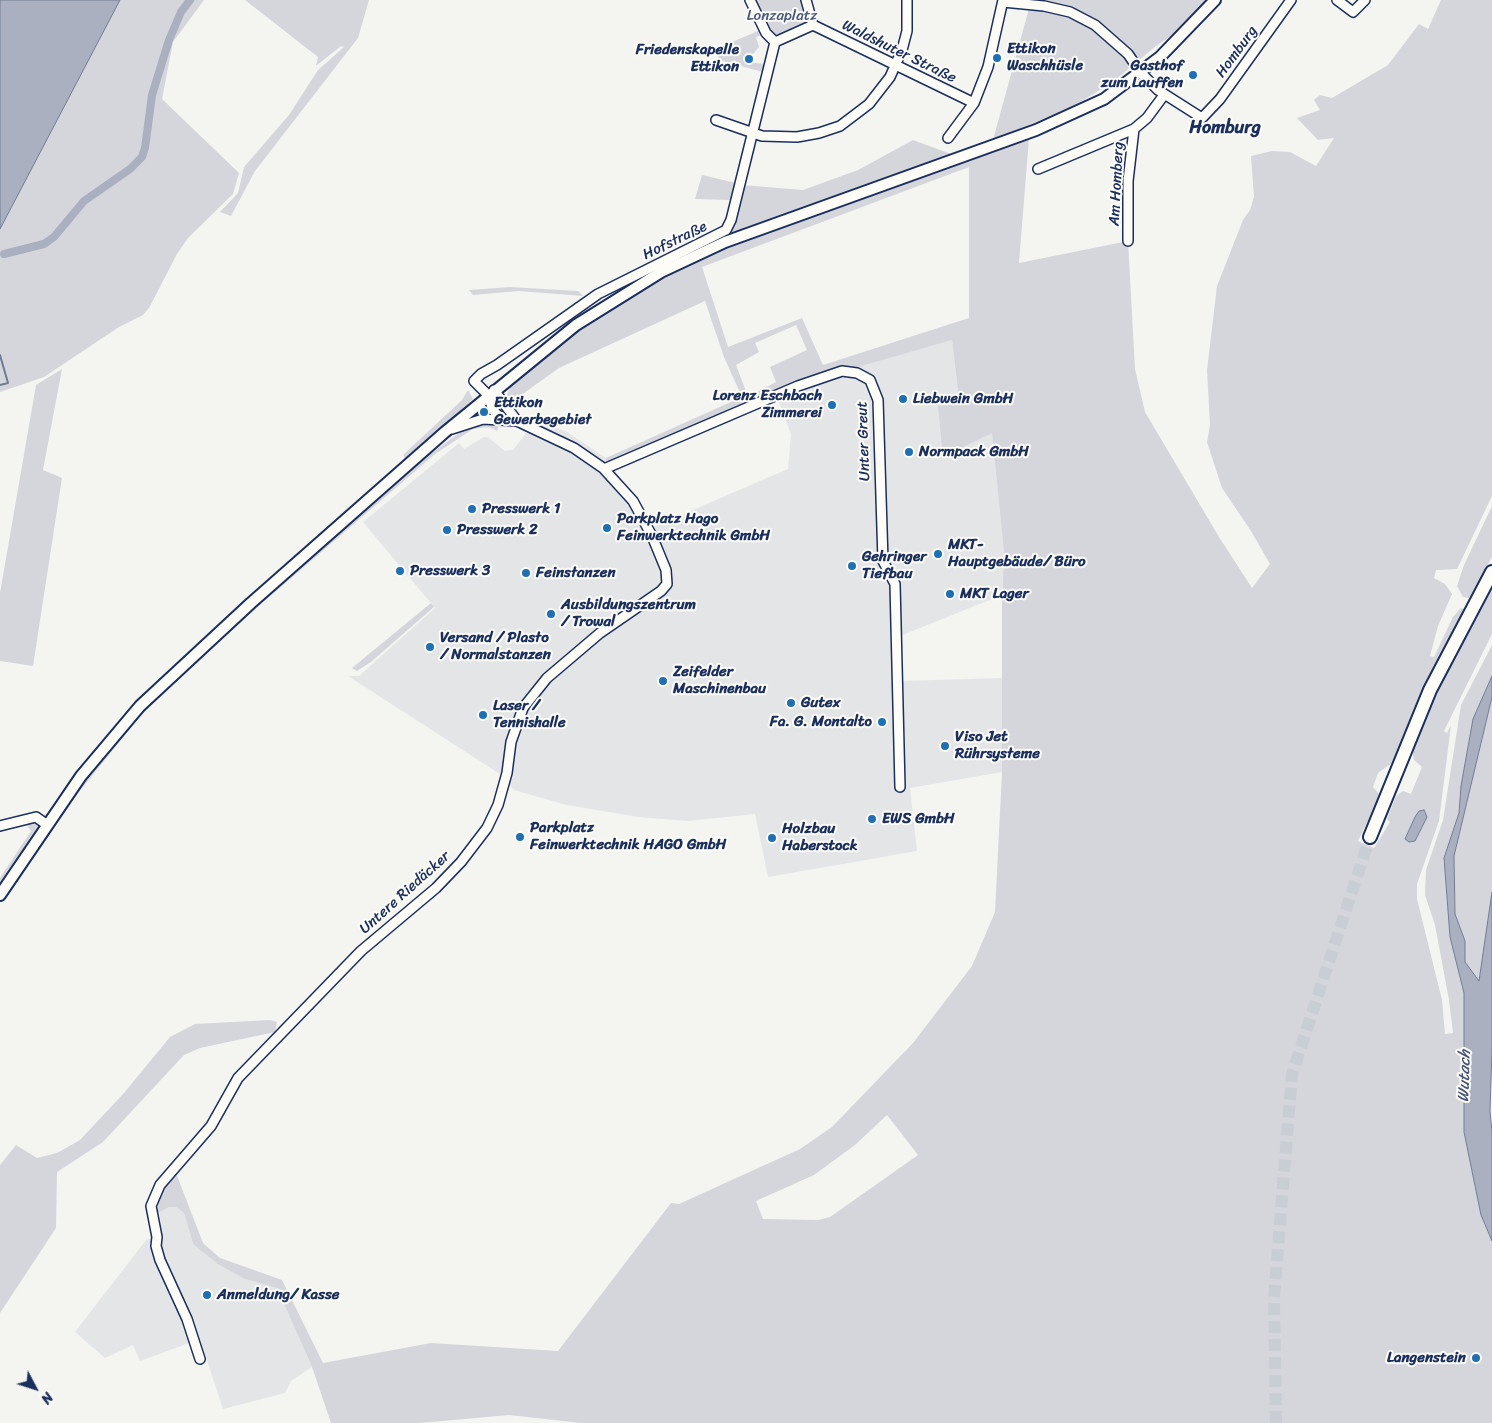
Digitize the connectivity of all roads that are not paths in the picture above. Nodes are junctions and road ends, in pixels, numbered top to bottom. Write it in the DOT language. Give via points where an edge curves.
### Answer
graph roads {
  1 [pos="750,0"];
  2 [pos="806,0"];
  3 [pos="907,0"];
  4 [pos="1215,0"];
  5 [pos="1291,0"];
  6 [pos="1337,0"];
  7 [pos="1365,0"];
  8 [pos="1003,1"];
  9 [pos="813,24"];
  10 [pos="775,42"];
  11 [pos="896,66"];
  12 [pos="1141,72"];
  13 [pos="1164,95"];
  14 [pos="974,103"];
  15 [pos="716,120"];
  16 [pos="1134,129"];
  17 [pos="752,133"];
  18 [pos="948,138"];
  19 [pos="1038,169"];
  20 [pos="1128,241"];
  21 [pos="491,393"];
  22 [pos="502,420"];
  23 [pos="517,421"];
  24 [pos="445,432"];
  25 [pos="604,469"];
  26 [pos="1492,572"];
  27 [pos="900,787"];
  28 [pos="46,824"];
  29 [pos="0,826"];
  30 [pos="1370,837"];
  31 [pos="0,894"];
  32 [pos="200,1359"];
  1 -- 10 [label="street" via="766,33"];
  2 -- 9 [label="street"];
  3 -- 11 [label="street" via="907,31"];
  4 -- 12 [label="main road" via="1179,39"];
  5 -- 13 [label="street, Homburg" via="1220,99 1202,118"];
  6 -- 7 [label="street" via="1353,12"];
  8 -- 12 [label="street" via="1070,12 1095,25 1128,54"];
  8 -- 14 [label="street" via="988,67"];
  9 -- 10 [label="street"];
  9 -- 11 [label="street, Waldshuter Straße"];
  10 -- 17 [label="street, Hofstraße"];
  11 -- 14 [label="street, Waldshuter Straße"];
  11 -- 17 [label="street" via="875,97 840,126 797,137"];
  12 -- 13 [label="street"];
  12 -- 21 [label="main road" via="1104,99 1036,130 755,230 666,269 576,325"];
  13 -- 16 [label="street, Am Homberg"];
  14 -- 18 [label="street"];
  15 -- 17 [label="street"];
  16 -- 19 [label="street, Am Homberg"];
  16 -- 20 [label="street, Am Homberg" via="1128,181"];
  17 -- 21 [label="street, Hofstraße" via="731,220 724,231 598,294 481,374 474,381"];
  21 -- 22 [label="street" via="493,410"];
  21 -- 23 [label="street, Untere Riedäcker"];
  21 -- 24 [label="main road"];
  22 -- 23 [label="street, Untere Riedäcker"];
  22 -- 24 [label="street, Untere Riedäcker" via="483,419"];
  23 -- 25 [label="street, Untere Riedäcker" via="574,448"];
  24 -- 28 [label="main road" via="171,676 106,744"];
  25 -- 27 [label="street, Unter Greut" via="842,370 858,373 870,380 878,400 883,561 895,584"];
  25 -- 32 [label="street, Untere Riedäcker" via="633,501 652,536 666,570 664,589 600,633 547,678 523,708 511,742 498,805 487,828 436,888 361,951 238,1078 211,1126 156,1193 151,1206 160,1260 187,1319"];
  26 -- 30 [label="highway" via="1430,690"];
  28 -- 29 [label="street" via="36,817"];
  28 -- 31 [label="main road"];
}
